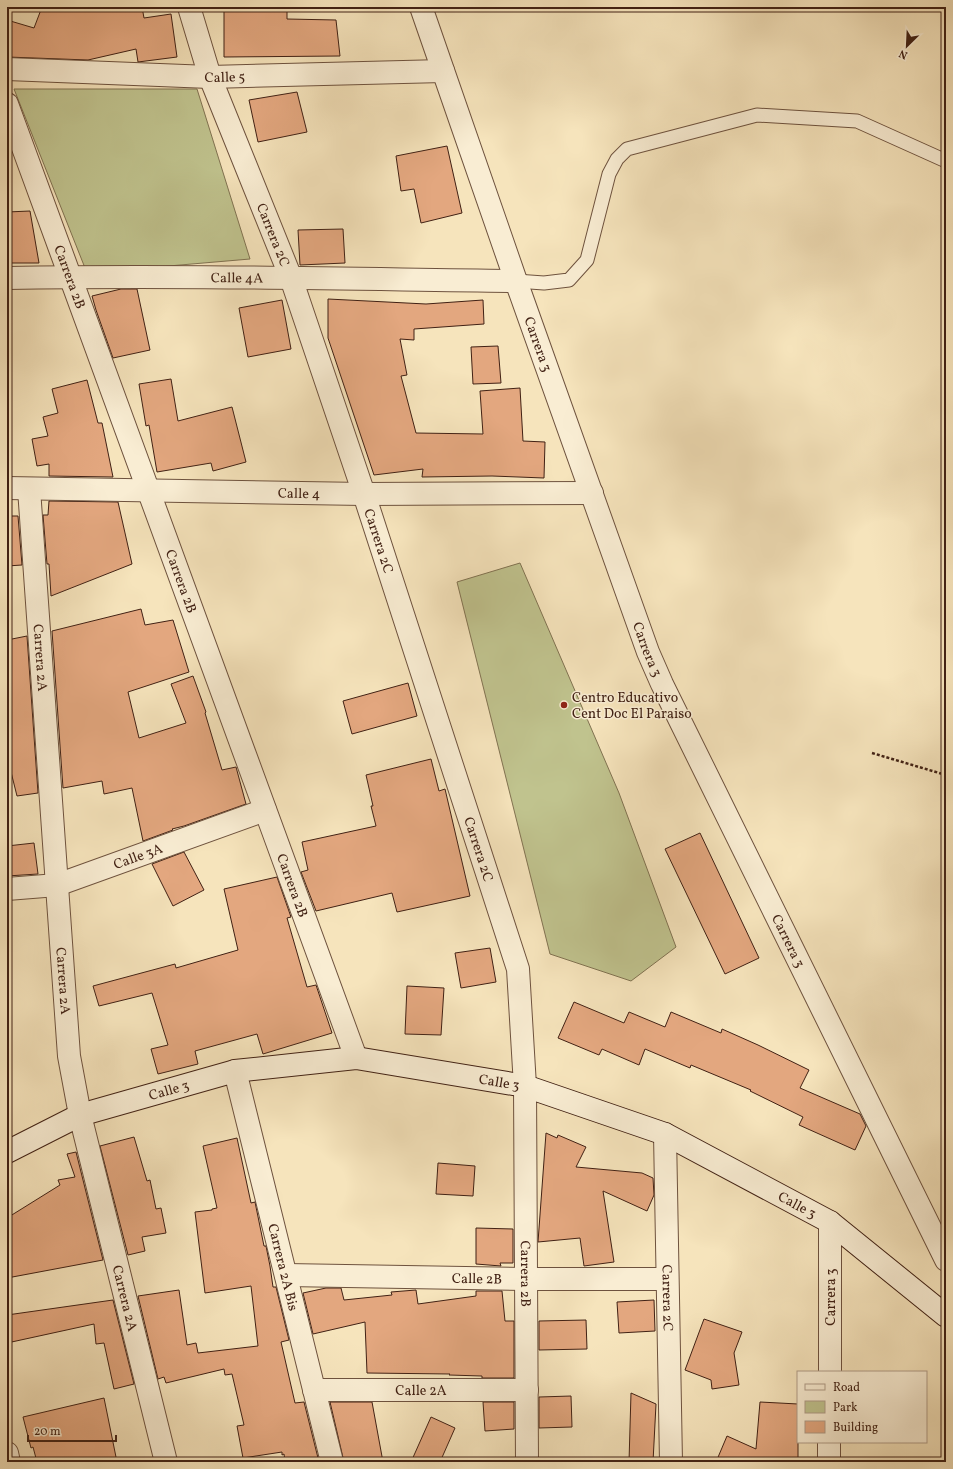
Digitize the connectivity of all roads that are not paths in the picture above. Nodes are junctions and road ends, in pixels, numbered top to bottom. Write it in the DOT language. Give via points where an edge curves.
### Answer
graph roads {
  1 [pos="189,7"];
  2 [pos="421,7"];
  3 [pos="7,69"];
  4 [pos="444,71"];
  5 [pos="210,77"];
  6 [pos="7,104"];
  7 [pos="946,161"];
  8 [pos="70,277"];
  9 [pos="7,278"];
  10 [pos="291,278"];
  11 [pos="516,282"];
  12 [pos="7,488"];
  13 [pos="29,489"];
  14 [pos="148,491"];
  15 [pos="592,493"];
  16 [pos="364,494"];
  17 [pos="265,810"];
  18 [pos="57,885"];
  19 [pos="7,889"];
  20 [pos="356,1058"];
  21 [pos="235,1071"];
  22 [pos="525,1086"];
  23 [pos="80,1115"];
  24 [pos="665,1134"];
  25 [pos="7,1152"];
  26 [pos="830,1222"];
  27 [pos="946,1260"];
  28 [pos="286,1275"];
  29 [pos="526,1279"];
  30 [pos="667,1279"];
  31 [pos="946,1316"];
  32 [pos="830,1371"];
  33 [pos="314,1390"];
  34 [pos="527,1390"];
  35 [pos="830,1443"];
  36 [pos="7,1453"];
  37 [pos="9,1462"];
  38 [pos="166,1462"];
  39 [pos="332,1462"];
  40 [pos="528,1462"];
  41 [pos="671,1462"];
  42 [pos="829,1462"];
  1 -- 5 [label="street, Carrera 2C"];
  2 -- 4 [label="street, Carrera 3"];
  3 -- 5 [label="street, Calle 5"];
  4 -- 5 [label="street, Calle 5"];
  4 -- 11 [label="street, Carrera 3"];
  5 -- 10 [label="street, Carrera 2C"];
  6 -- 8 [label="street, Carrera 2B"];
  7 -- 11 [label="lane" via="857,121 756,115 627,149 616,159 609,174 587,260 570,280 544,283"];
  8 -- 9 [label="street, Calle 4A"];
  8 -- 10 [label="street, Calle 4A"];
  8 -- 14 [label="street, Carrera 2B"];
  10 -- 11 [label="street, Calle 4A"];
  10 -- 16 [label="street, Carrera 2C"];
  11 -- 15 [label="street, Carrera 3"];
  12 -- 13 [label="street, Calle 4"];
  13 -- 14 [label="street, Calle 4"];
  13 -- 18 [label="street, Carrera 2A"];
  14 -- 16 [label="street, Calle 4"];
  14 -- 17 [label="street, Carrera 2B"];
  15 -- 16 [label="street, Calle 4"];
  15 -- 27 [label="street, Carrera 3" via="648,652 662,684"];
  16 -- 22 [label="street, Carrera 2C" via="518,970"];
  17 -- 18 [label="street, Calle 3A"];
  17 -- 20 [label="street, Carrera 2B"];
  18 -- 19 [label="street, Calle 3A"];
  18 -- 23 [label="street, Carrera 2A" via="69,1056"];
  20 -- 21 [label="street, Calle 3"];
  20 -- 22 [label="street, Calle 3"];
  21 -- 23 [label="street, Calle 3"];
  21 -- 28 [label="street, Carrera 2A Bis"];
  22 -- 24 [label="street, Calle 3"];
  22 -- 29 [label="street, Carrera 2B"];
  23 -- 25 [label="street, Calle 3"];
  23 -- 38 [label="street, Carrera 2A"];
  24 -- 26 [label="street, Calle 3"];
  24 -- 30 [label="street, Carrera 2C"];
  26 -- 31 [label="street, Calle 3"];
  26 -- 32 [label="street, Carrera 3"];
  28 -- 29 [label="street, Calle 2B"];
  28 -- 33 [label="street, Carrera 2A Bis"];
  29 -- 30 [label="street, Calle 2B"];
  29 -- 34 [label="street, Carrera 2B"];
  30 -- 41 [label="street, Carrera 2C"];
  33 -- 34 [label="street, Calle 2A"];
  33 -- 39 [label="street, Carrera 2A Bis"];
  34 -- 40 [label="street, Carrera 2B"];
  35 -- 42 [label="street"];
  36 -- 37 [label="street"];
}
